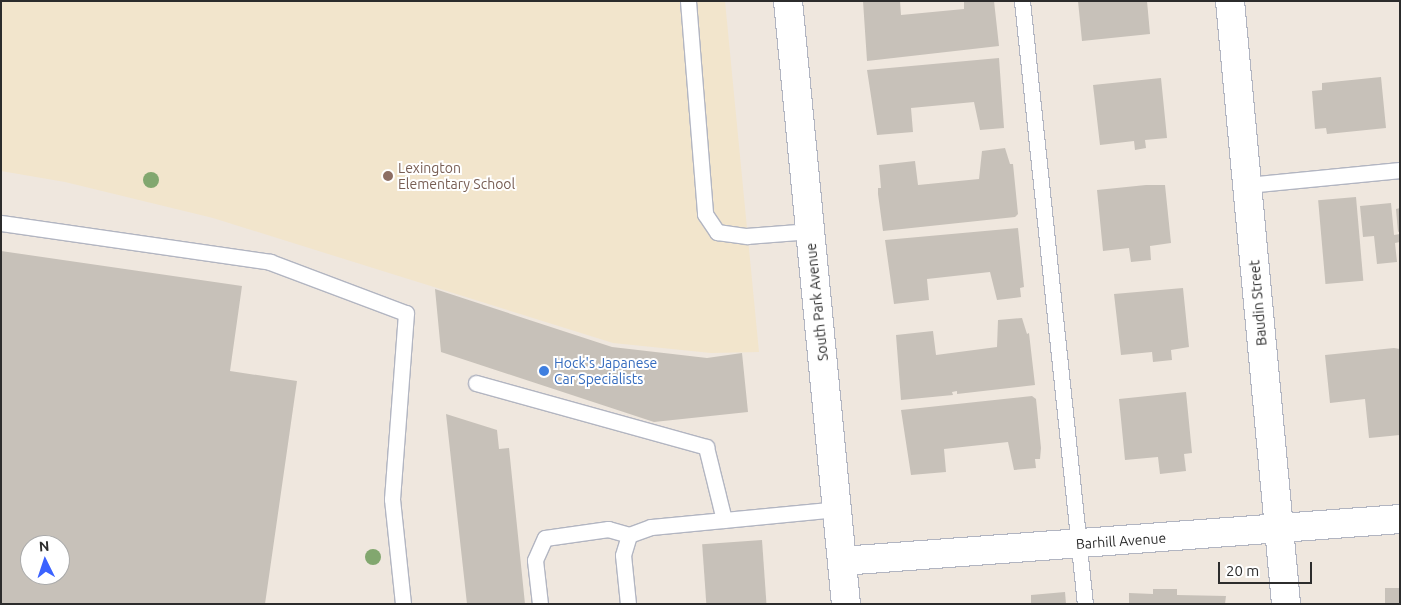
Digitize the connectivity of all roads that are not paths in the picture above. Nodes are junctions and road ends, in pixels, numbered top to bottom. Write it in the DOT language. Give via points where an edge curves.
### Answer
graph roads {
  1 [pos="688,1"];
  2 [pos="788,1"];
  3 [pos="1022,1"];
  4 [pos="1230,1"];
  5 [pos="1400,170"];
  6 [pos="1247,185"];
  7 [pos="1,223"];
  8 [pos="810,231"];
  9 [pos="476,383"];
  10 [pos="837,509"];
  11 [pos="1400,519"];
  12 [pos="724,520"];
  13 [pos="1278,530"];
  14 [pos="629,536"];
  15 [pos="1079,544"];
  16 [pos="842,561"];
  17 [pos="403,604"];
  18 [pos="540,604"];
  19 [pos="628,604"];
  20 [pos="846,604"];
  21 [pos="1085,604"];
  22 [pos="1286,604"];
  1 -- 8 [label="lane" via="705,214 717,232 747,236"];
  2 -- 8 [label="street, South Park Avenue"];
  3 -- 15 [label="lane"];
  4 -- 6 [label="street, Baudin Street"];
  5 -- 6 [label="lane"];
  6 -- 13 [label="street, Baudin Street"];
  7 -- 17 [label="lane" via="270,262 406,312 392,499"];
  8 -- 10 [label="street, South Park Avenue"];
  9 -- 12 [label="lane" via="706,447"];
  10 -- 12 [label="lane"];
  10 -- 16 [label="street, South Park Avenue"];
  11 -- 13 [label="street, Barhill Avenue"];
  12 -- 14 [label="lane" via="651,527"];
  13 -- 15 [label="street, Barhill Avenue"];
  13 -- 22 [label="street, Baudin Street"];
  14 -- 18 [label="lane" via="608,529 545,538 535,560"];
  14 -- 19 [label="lane" via="623,555"];
  15 -- 16 [label="street, Barhill Avenue"];
  15 -- 21 [label="lane"];
  16 -- 20 [label="street, South Park Avenue"];
}
